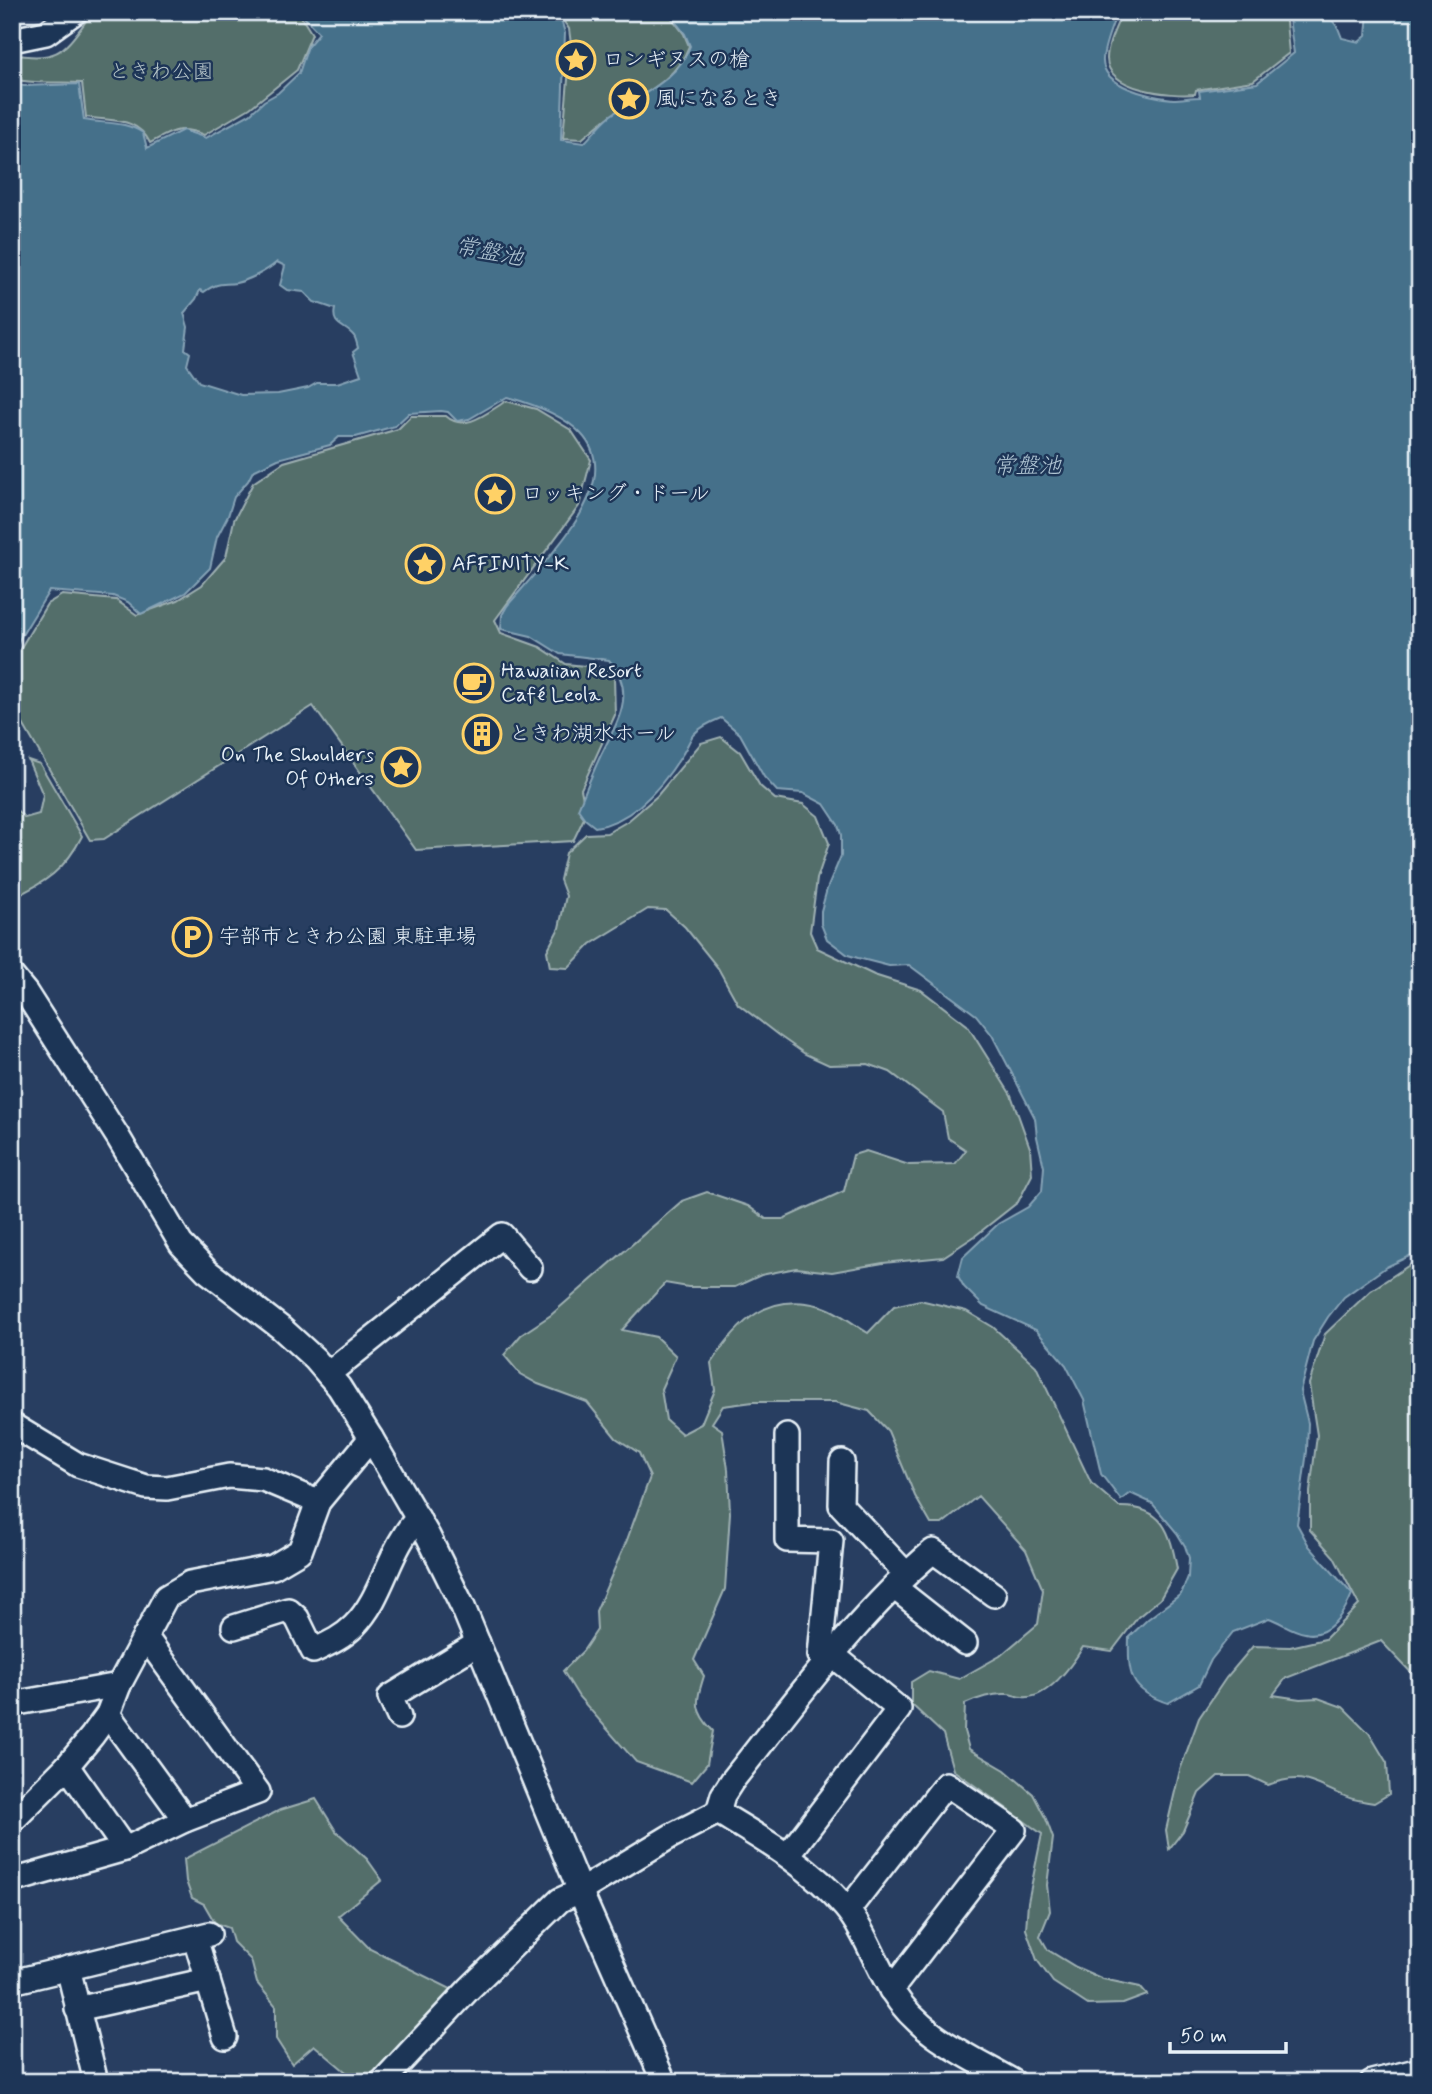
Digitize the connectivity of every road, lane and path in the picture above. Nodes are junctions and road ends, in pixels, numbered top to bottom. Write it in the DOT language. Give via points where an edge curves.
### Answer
graph roads {
  1 [pos="75,12"];
  2 [pos="12,40"];
  3 [pos="12,976"];
  4 [pos="530,1268"];
  5 [pos="328,1374"];
  6 [pos="12,1425"];
  7 [pos="787,1436"];
  8 [pos="371,1438"];
  9 [pos="842,1462"];
  10 [pos="318,1502"];
  11 [pos="418,1518"];
  12 [pos="900,1580"];
  13 [pos="993,1595"];
  14 [pos="234,1627"];
  15 [pos="145,1636"];
  16 [pos="478,1643"];
  17 [pos="965,1643"];
  18 [pos="830,1659"];
  19 [pos="120,1685"];
  20 [pos="12,1704"];
  21 [pos="108,1714"];
  22 [pos="398,1717"];
  23 [pos="67,1766"];
  24 [pos="21,1800"];
  25 [pos="718,1812"];
  26 [pos="12,1821"];
  27 [pos="185,1821"];
  28 [pos="125,1849"];
  29 [pos="788,1855"];
  30 [pos="12,1881"];
  31 [pos="580,1891"];
  32 [pos="848,1910"];
  33 [pos="68,1968"];
  34 [pos="208,1980"];
  35 [pos="12,1982"];
  36 [pos="891,1990"];
  37 [pos="77,2010"];
  38 [pos="226,2037"];
  39 [pos="1420,2070"];
  40 [pos="1379,2081"];
  41 [pos="96,2082"];
  42 [pos="382,2082"];
  43 [pos="664,2082"];
  44 [pos="1014,2082"];
  1 -- 2 [label="street" via="46,33"];
  3 -- 5 [label="street" via="118,1137 181,1244"];
  4 -- 5 [label="street" via="502,1235"];
  5 -- 8 [label="street"];
  6 -- 10 [label="street" via="78,1465 146,1487 167,1488 229,1476 263,1479"];
  7 -- 18 [label="street" via="787,1540 831,1541 820,1655"];
  8 -- 10 [label="street"];
  8 -- 11 [label="street"];
  9 -- 12 [label="street" via="841,1505"];
  10 -- 15 [label="street" via="300,1551 273,1567 179,1588 166,1597"];
  11 -- 14 [label="street" via="400,1541 364,1613 341,1638 313,1651 297,1618 288,1610"];
  11 -- 16 [label="street"];
  12 -- 13 [label="street" via="933,1551"];
  12 -- 17 [label="street"];
  12 -- 18 [label="street"];
  15 -- 19 [label="street"];
  15 -- 27 [label="street" via="258,1792"];
  16 -- 22 [label="street" via="390,1697"];
  16 -- 31 [label="street"];
  18 -- 25 [label="street" via="732,1781"];
  18 -- 29 [label="street" via="899,1709"];
  19 -- 20 [label="street"];
  19 -- 21 [label="street"];
  21 -- 23 [label="street"];
  21 -- 27 [label="street"];
  23 -- 24 [label="street"];
  23 -- 28 [label="street"];
  24 -- 26 [label="street"];
  25 -- 29 [label="street"];
  25 -- 31 [label="street"];
  27 -- 28 [label="street"];
  28 -- 30 [label="street"];
  29 -- 32 [label="street"];
  31 -- 42 [label="street" via="560,1900"];
  31 -- 43 [label="street"];
  32 -- 36 [label="street"];
  32 -- 36 [label="street" via="946,1784 1014,1830"];
  33 -- 34 [label="street" via="202,1936"];
  33 -- 35 [label="street"];
  33 -- 37 [label="street"];
  34 -- 37 [label="street"];
  34 -- 38 [label="street"];
  36 -- 44 [label="street" via="908,2015 933,2036"];
  37 -- 41 [label="street"];
  39 -- 40 [label="street"];
}
